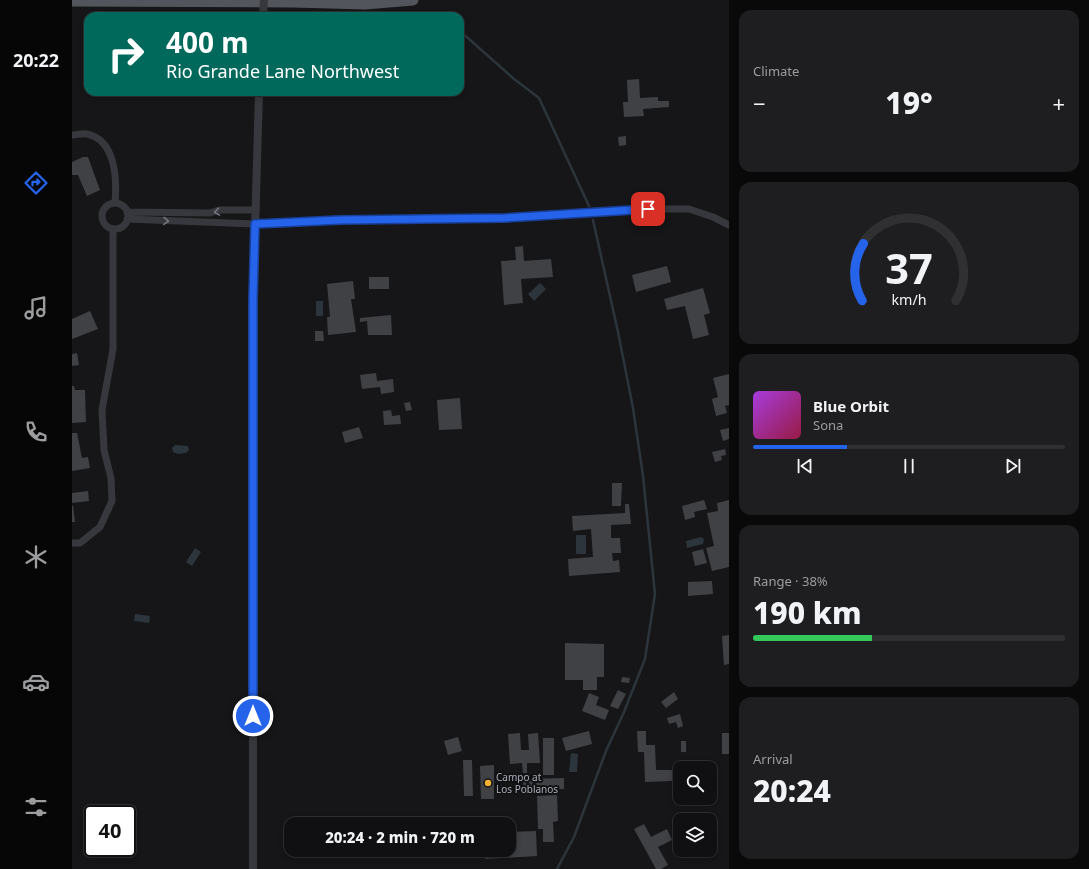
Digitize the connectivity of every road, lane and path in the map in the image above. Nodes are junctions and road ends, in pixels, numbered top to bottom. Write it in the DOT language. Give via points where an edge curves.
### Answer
graph roads {
  1 [pos="264,0"];
  2 [pos="414,0"];
  3 [pos="72,1"];
  4 [pos="263,12"];
  5 [pos="259,96"];
  6 [pos="72,135"];
  7 [pos="115,202"];
  8 [pos="256,210"];
  9 [pos="127,215"];
  10 [pos="255,224"];
  11 [pos="729,225"];
  12 [pos="113,229"];
  13 [pos="72,543"];
  14 [pos="253,869"];
  1 -- 4 [label="street, bridge"];
  2 -- 3 [label="main road" via="366,4"];
  5 -- 8 [label="street"];
  6 -- 7 [label="street" via="87,133 101,141 112,157"];
  7 -- 9 [label="street" via="122,204"];
  7 -- 12 [label="street" via="104,208 102,213 104,224"];
  8 -- 9 [label="street, one-way"];
  8 -- 10 [label="street"];
  9 -- 10 [label="street, one-way"];
  9 -- 12 [label="street" via="122,227"];
  10 -- 11 [label="street" via="505,218 648,209 689,209"];
  10 -- 14 [label="street"];
  12 -- 13 [label="street" via="113,349 102,410 104,450 111,478 112,501 100,527 80,543"];
}
